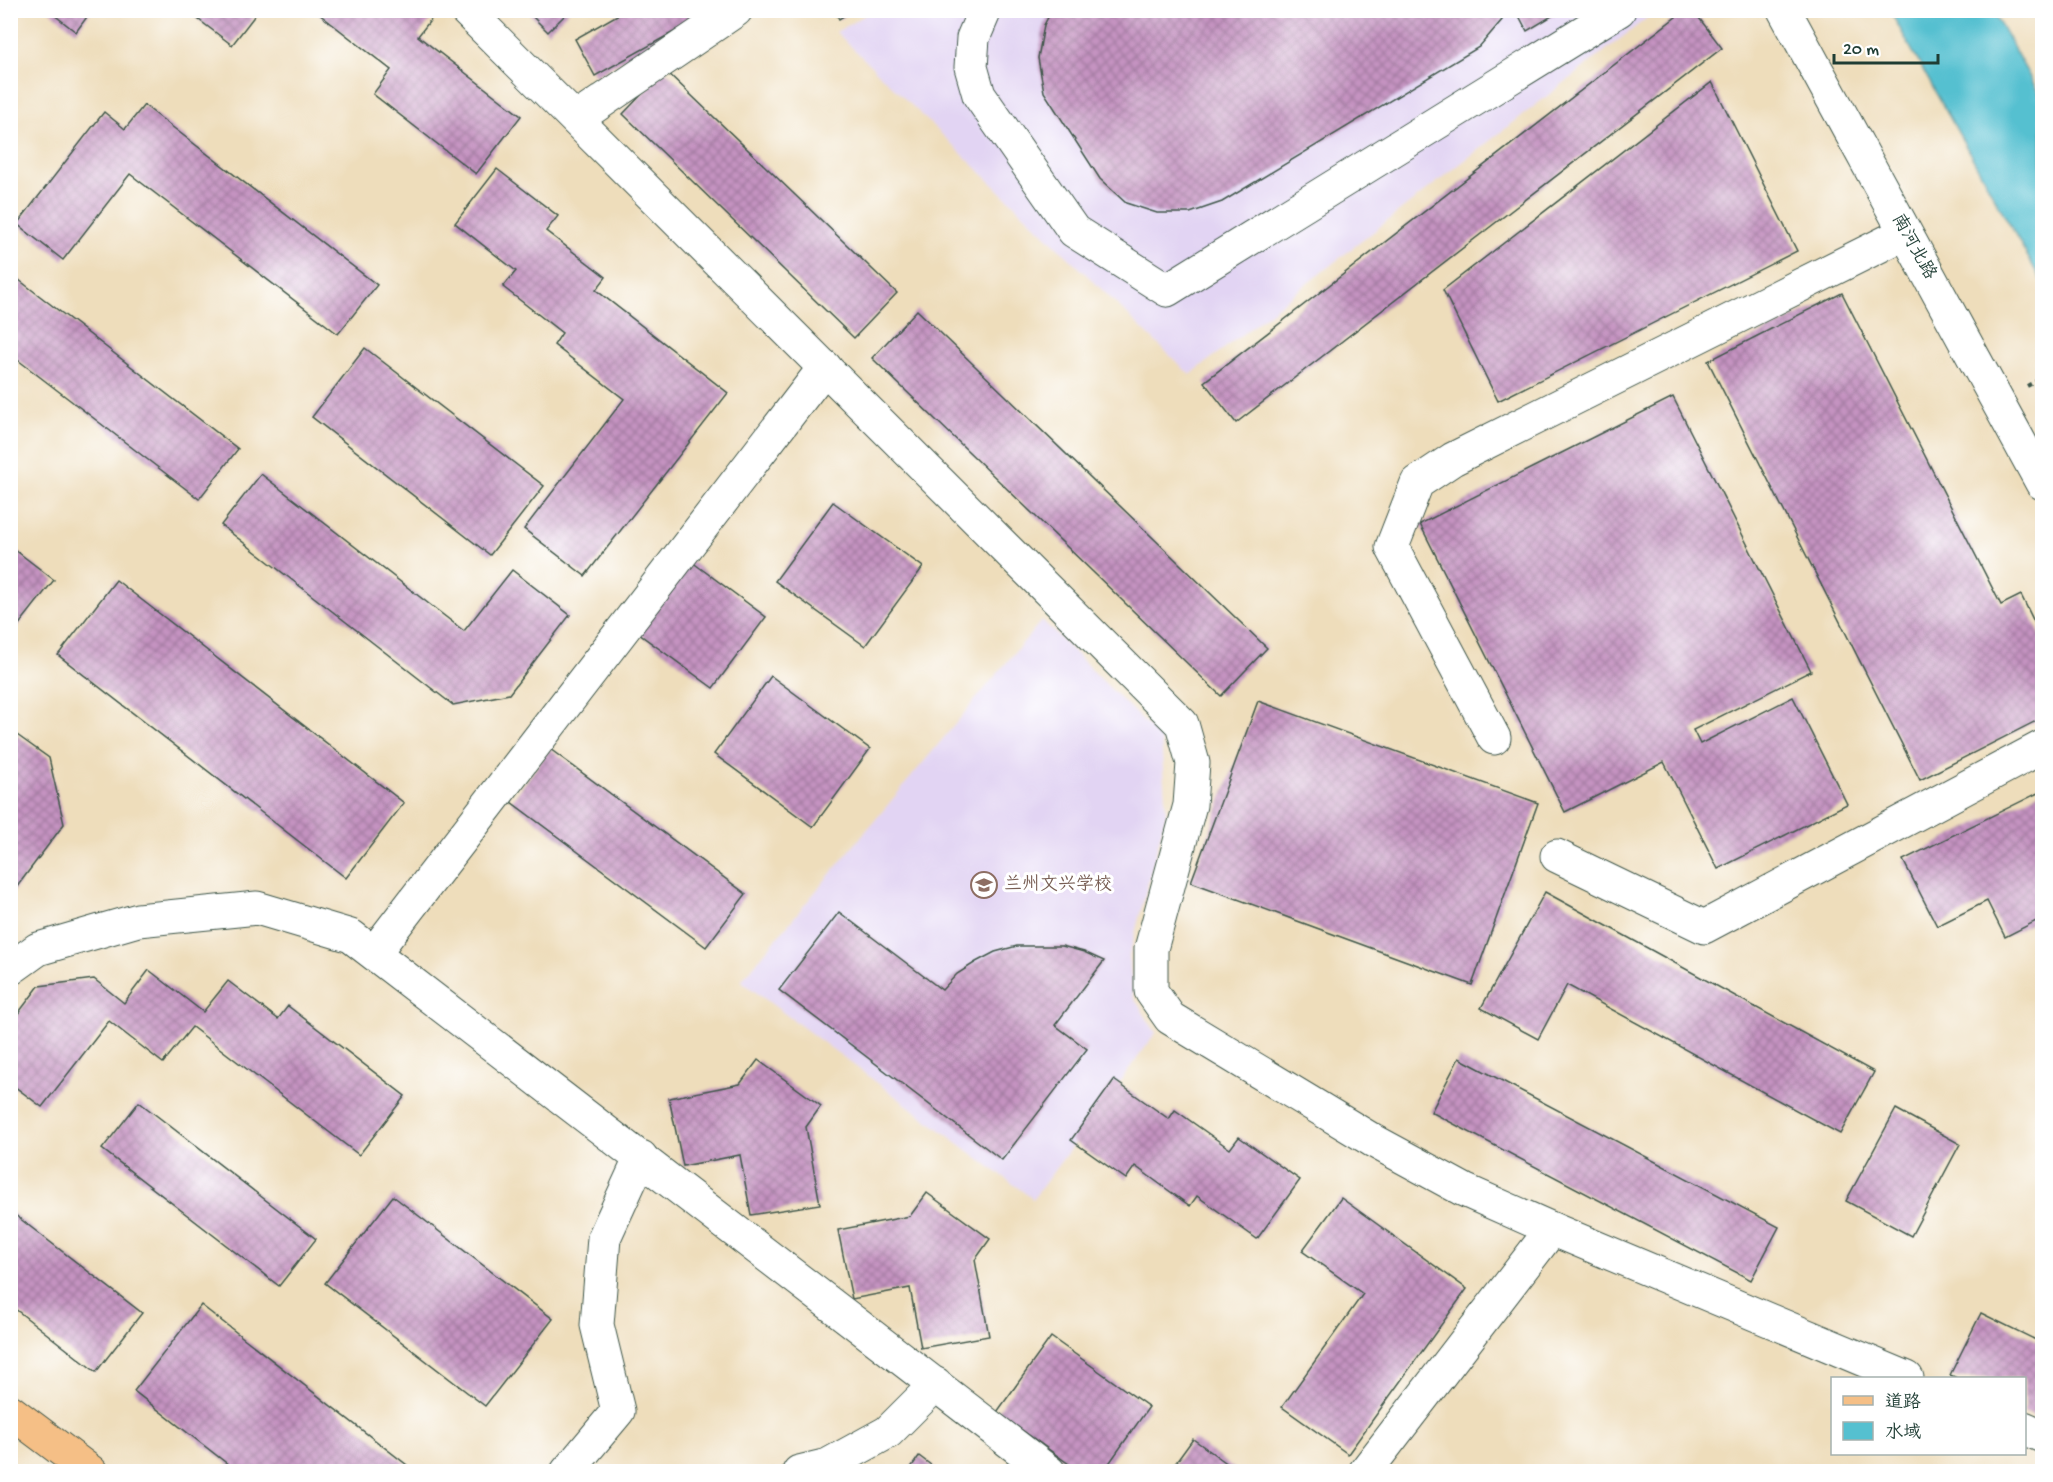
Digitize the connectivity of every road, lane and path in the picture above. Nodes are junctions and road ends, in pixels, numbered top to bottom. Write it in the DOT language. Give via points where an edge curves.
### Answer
graph roads {
  1 [pos="466,10"];
  2 [pos="736,10"];
  3 [pos="985,10"];
  4 [pos="1619,10"];
  5 [pos="1784,10"];
  6 [pos="576,119"];
  7 [pos="1905,233"];
  8 [pos="825,367"];
  9 [pos="2043,483"];
  10 [pos="1494,738"];
  11 [pos="2043,747"];
  12 [pos="1557,856"];
  13 [pos="374,953"];
  14 [pos="10,969"];
  15 [pos="640,1157"];
  16 [pos="1552,1228"];
  17 [pos="1905,1377"];
  18 [pos="936,1384"];
  19 [pos="10,1411"];
  20 [pos="2026,1428"];
  21 [pos="2043,1436"];
  22 [pos="91,1472"];
  23 [pos="567,1472"];
  24 [pos="799,1472"];
  25 [pos="1049,1472"];
  26 [pos="1365,1472"];
  1 -- 6 [label="street"];
  2 -- 6 [label="street"];
  3 -- 4 [label="street" via="973,38 971,67 979,95 1074,231 1167,290"];
  5 -- 7 [label="street, 南河北路"];
  6 -- 8 [label="street"];
  7 -- 9 [label="street, 南河北路"];
  7 -- 10 [label="street" via="1453,459 1417,483 1392,547"];
  8 -- 13 [label="street"];
  8 -- 16 [label="street" via="1182,724 1193,763 1190,805 1151,949 1151,992 1170,1018 1382,1146 1464,1190"];
  11 -- 12 [label="street" via="1704,927"];
  13 -- 14 [label="street" via="351,936 257,908 138,920 38,949"];
  13 -- 15 [label="street"];
  15 -- 18 [label="street"];
  15 -- 23 [label="street" via="604,1238 603,1249 597,1325 618,1411"];
  16 -- 17 [label="street"];
  16 -- 26 [label="street"];
  18 -- 24 [label="street" via="888,1432 828,1465"];
  18 -- 25 [label="street"];
  19 -- 22 [label="main road"];
  20 -- 21 [label="street"];
}
